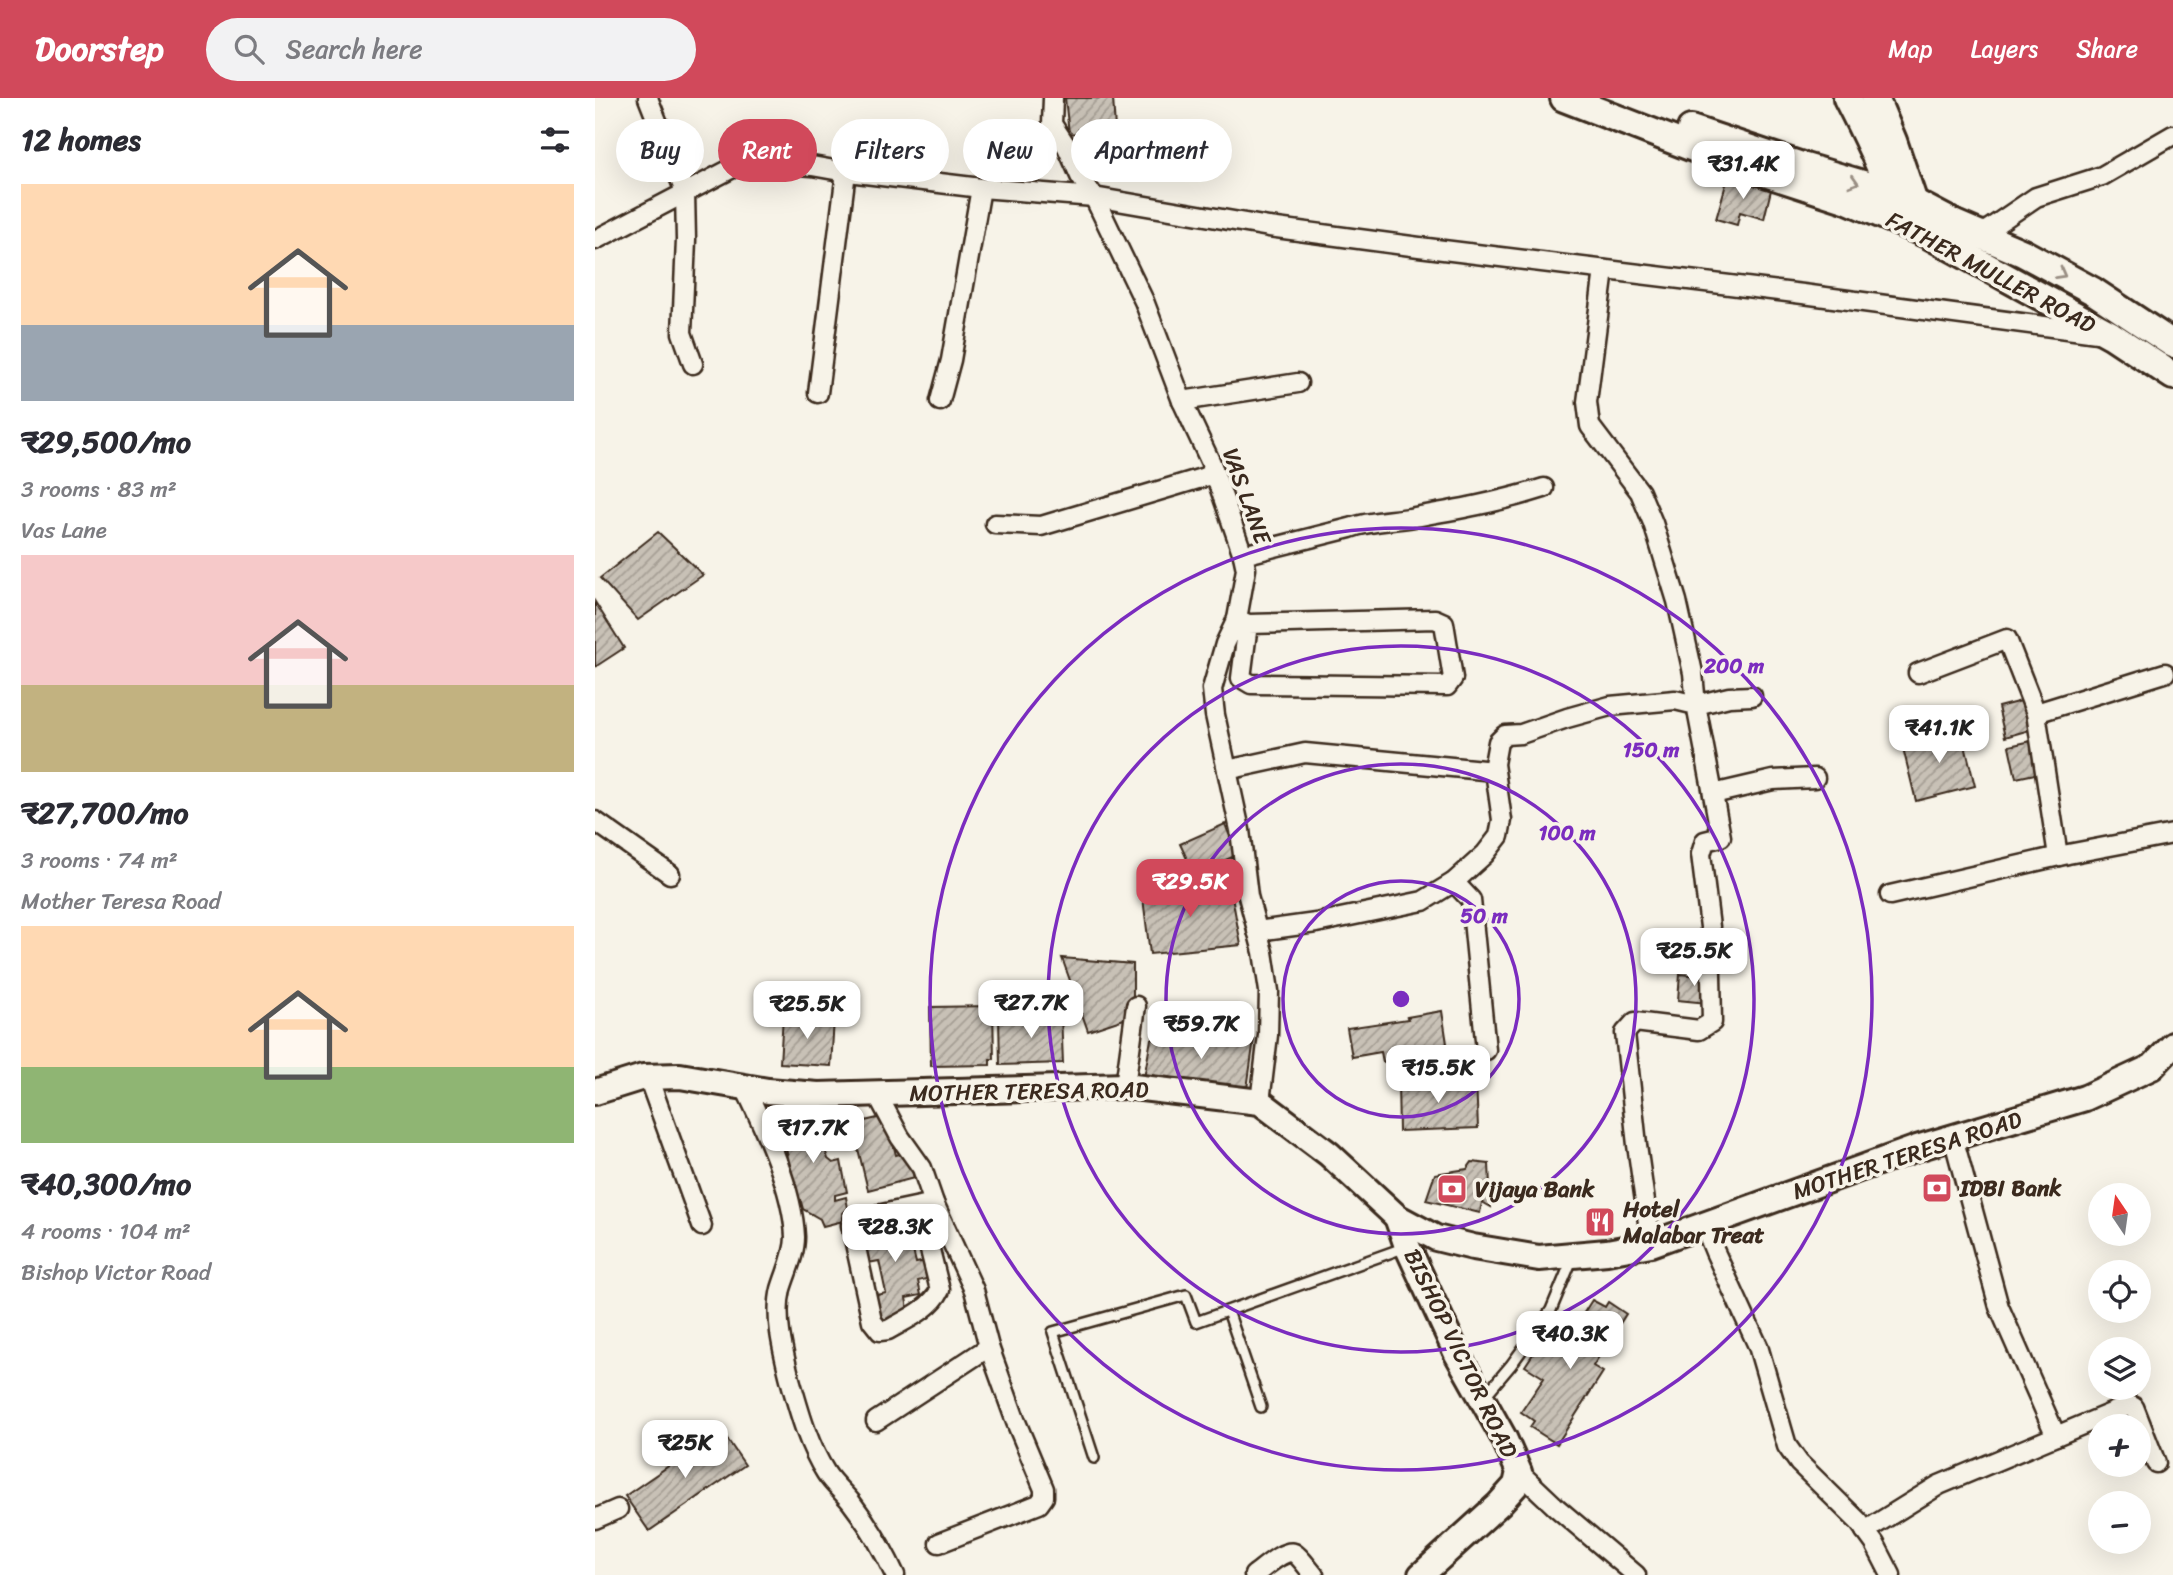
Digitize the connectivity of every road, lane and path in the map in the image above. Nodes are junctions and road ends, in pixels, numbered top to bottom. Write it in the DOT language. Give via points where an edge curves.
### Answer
graph roads {
  1 [pos="648,98"];
  2 [pos="1053,98"];
  3 [pos="1564,98"];
  4 [pos="1603,98"];
  5 [pos="1847,98"];
  6 [pos="1875,98"];
  7 [pos="2173,135"];
  8 [pos="831,169"];
  9 [pos="845,182"];
  10 [pos="930,182"];
  11 [pos="981,188"];
  12 [pos="685,192"];
  13 [pos="1094,197"];
  14 [pos="1896,208"];
  15 [pos="1980,235"];
  16 [pos="595,240"];
  17 [pos="1957,251"];
  18 [pos="1604,270"];
  19 [pos="2111,335"];
  20 [pos="2172,347"];
  21 [pos="693,364"];
  22 [pos="2173,376"];
  23 [pos="1298,383"];
  24 [pos="818,393"];
  25 [pos="940,401"];
  26 [pos="1182,401"];
  27 [pos="1215,474"];
  28 [pos="1544,488"];
  29 [pos="995,524"];
  30 [pos="1243,555"];
  31 [pos="1243,621"];
  32 [pos="1917,673"];
  33 [pos="2165,673"];
  34 [pos="1752,696"];
  35 [pos="1696,705"];
  36 [pos="2036,713"];
  37 [pos="1227,770"];
  38 [pos="1495,771"];
  39 [pos="1815,778"];
  40 [pos="1713,794"];
  41 [pos="595,821"];
  42 [pos="2173,834"];
  43 [pos="2058,856"];
  44 [pos="670,874"];
  45 [pos="1454,882"];
  46 [pos="1890,895"];
  47 [pos="1257,931"];
  48 [pos="1136,1006"];
  49 [pos="2173,1045"];
  50 [pos="1486,1050"];
  51 [pos="648,1077"];
  52 [pos="744,1086"];
  53 [pos="1125,1086"];
  54 [pos="595,1092"];
  55 [pos="877,1094"];
  56 [pos="1260,1102"];
  57 [pos="1953,1137"];
  58 [pos="926,1205"];
  59 [pos="1397,1217"];
  60 [pos="1704,1225"];
  61 [pos="702,1226"];
  62 [pos="1651,1244"];
  63 [pos="1407,1246"];
  64 [pos="1573,1255"];
  65 [pos="1228,1311"];
  66 [pos="989,1347"];
  67 [pos="1481,1400"];
  68 [pos="1261,1407"];
  69 [pos="877,1421"];
  70 [pos="2056,1436"];
  71 [pos="1094,1458"];
  72 [pos="2156,1463"];
  73 [pos="1519,1472"];
  74 [pos="618,1508"];
  75 [pos="595,1519"];
  76 [pos="1865,1531"];
  77 [pos="939,1543"];
  78 [pos="895,1575"];
  79 [pos="1254,1575"];
  80 [pos="1314,1575"];
  81 [pos="1421,1575"];
  82 [pos="1636,1575"];
  83 [pos="1891,1575"];
  1 -- 12 [label="street"];
  2 -- 13 [label="street, VAS LANE" via="1052,124"];
  3 -- 14 [label="main road, FATHER MULLER ROAD" via="1719,158 1848,200"];
  4 -- 14 [label="main road, one-way" via="1805,167"];
  5 -- 14 [label="main road" via="1874,148"];
  6 -- 14 [label="main road" via="1893,141"];
  7 -- 15 [label="street" via="2102,176 2036,197"];
  8 -- 12 [label="street" via="746,161"];
  9 -- 24 [label="street"];
  10 -- 11 [label="street"];
  11 -- 13 [label="street"];
  11 -- 25 [label="street"];
  12 -- 16 [label="street"];
  12 -- 21 [label="street" via="682,333"];
  13 -- 18 [label="street" via="1269,227"];
  13 -- 26 [label="street, VAS LANE" via="1144,301"];
  14 -- 15 [label="main road"];
  14 -- 17 [label="main road, FATHER MULLER ROAD"];
  15 -- 17 [label="street"];
  15 -- 20 [label="main road, one-way" via="2093,291"];
  17 -- 19 [label="main road, FATHER MULLER ROAD"];
  18 -- 19 [label="street"];
  18 -- 35 [label="street" via="1587,402 1590,426 1640,492 1653,523 1678,601"];
  19 -- 22 [label="main road, FATHER MULLER ROAD"];
  23 -- 26 [label="street"];
  26 -- 27 [label="street, VAS LANE"];
  27 -- 29 [label="street" via="1041,526"];
  27 -- 30 [label="street, VAS LANE"];
  28 -- 30 [label="street" via="1463,508 1364,523"];
  30 -- 31 [label="street, VAS LANE"];
  31 -- 31 [label="street" via="1435,619 1444,623 1453,678 1447,686 1251,684 1241,678"];
  31 -- 37 [label="street, VAS LANE" via="1225,643 1212,689"];
  32 -- 36 [label="street" via="2007,639"];
  33 -- 36 [label="street"];
  34 -- 35 [label="street"];
  35 -- 38 [label="street" via="1675,700 1610,706 1505,735 1495,750"];
  35 -- 40 [label="street"];
  36 -- 43 [label="street"];
  37 -- 38 [label="street" via="1305,753"];
  37 -- 47 [label="street, VAS LANE"];
  38 -- 45 [label="street" via="1502,820 1499,836"];
  39 -- 40 [label="street" via="1773,780"];
  40 -- 62 [label="street" via="1721,837 1705,841 1701,854 1710,926 1711,1022 1699,1030 1635,1022 1625,1033"];
  41 -- 44 [label="street"];
  42 -- 43 [label="street"];
  43 -- 46 [label="street"];
  45 -- 47 [label="street" via="1423,901"];
  45 -- 50 [label="street" via="1471,900"];
  47 -- 56 [label="street, VAS LANE" via="1269,991"];
  48 -- 53 [label="street"];
  49 -- 57 [label="main road, MOTHER TERESA ROAD" via="2152,1067 2084,1098"];
  51 -- 52 [label="main road, MOTHER TERESA ROAD" via="680,1076"];
  51 -- 54 [label="main road, MOTHER TERESA ROAD"];
  51 -- 61 [label="street"];
  52 -- 55 [label="main road, MOTHER TERESA ROAD" via="818,1095"];
  52 -- 78 [label="street" via="767,1133 789,1203 795,1239 781,1291 779,1319 807,1434 828,1476 877,1539"];
  53 -- 55 [label="main road, MOTHER TERESA ROAD"];
  53 -- 56 [label="main road, MOTHER TERESA ROAD"];
  55 -- 58 [label="street" via="922,1168"];
  56 -- 59 [label="main road, MOTHER TERESA ROAD" via="1329,1154"];
  57 -- 60 [label="main road, MOTHER TERESA ROAD"];
  57 -- 70 [label="street" via="1999,1307"];
  58 -- 58 [label="street" via="940,1290 929,1305 880,1331 872,1321 851,1225 858,1219"];
  58 -- 66 [label="street" via="974,1290"];
  59 -- 63 [label="main road, BISHOP VICTOR ROAD"];
  59 -- 64 [label="main road, MOTHER TERESA ROAD" via="1436,1238 1473,1247 1539,1258"];
  60 -- 62 [label="main road, MOTHER TERESA ROAD"];
  60 -- 76 [label="street" via="1758,1346 1787,1446"];
  62 -- 64 [label="main road, MOTHER TERESA ROAD"];
  63 -- 65 [label="lane"];
  63 -- 67 [label="main road, BISHOP VICTOR ROAD"];
  64 -- 67 [label="lane" via="1551,1310"];
  65 -- 68 [label="lane"];
  65 -- 71 [label="lane" via="1196,1322 1185,1295 1053,1332"];
  66 -- 69 [label="street"];
  66 -- 77 [label="street" via="1044,1497"];
  67 -- 73 [label="main road, BISHOP VICTOR ROAD"];
  70 -- 72 [label="street" via="2130,1405"];
  70 -- 76 [label="street" via="1939,1485"];
  73 -- 81 [label="main road, BISHOP VICTOR ROAD" via="1516,1485 1499,1504"];
  73 -- 82 [label="street"];
  74 -- 75 [label="street"];
  76 -- 83 [label="street"];
  79 -- 80 [label="street" via="1289,1552"];
}
